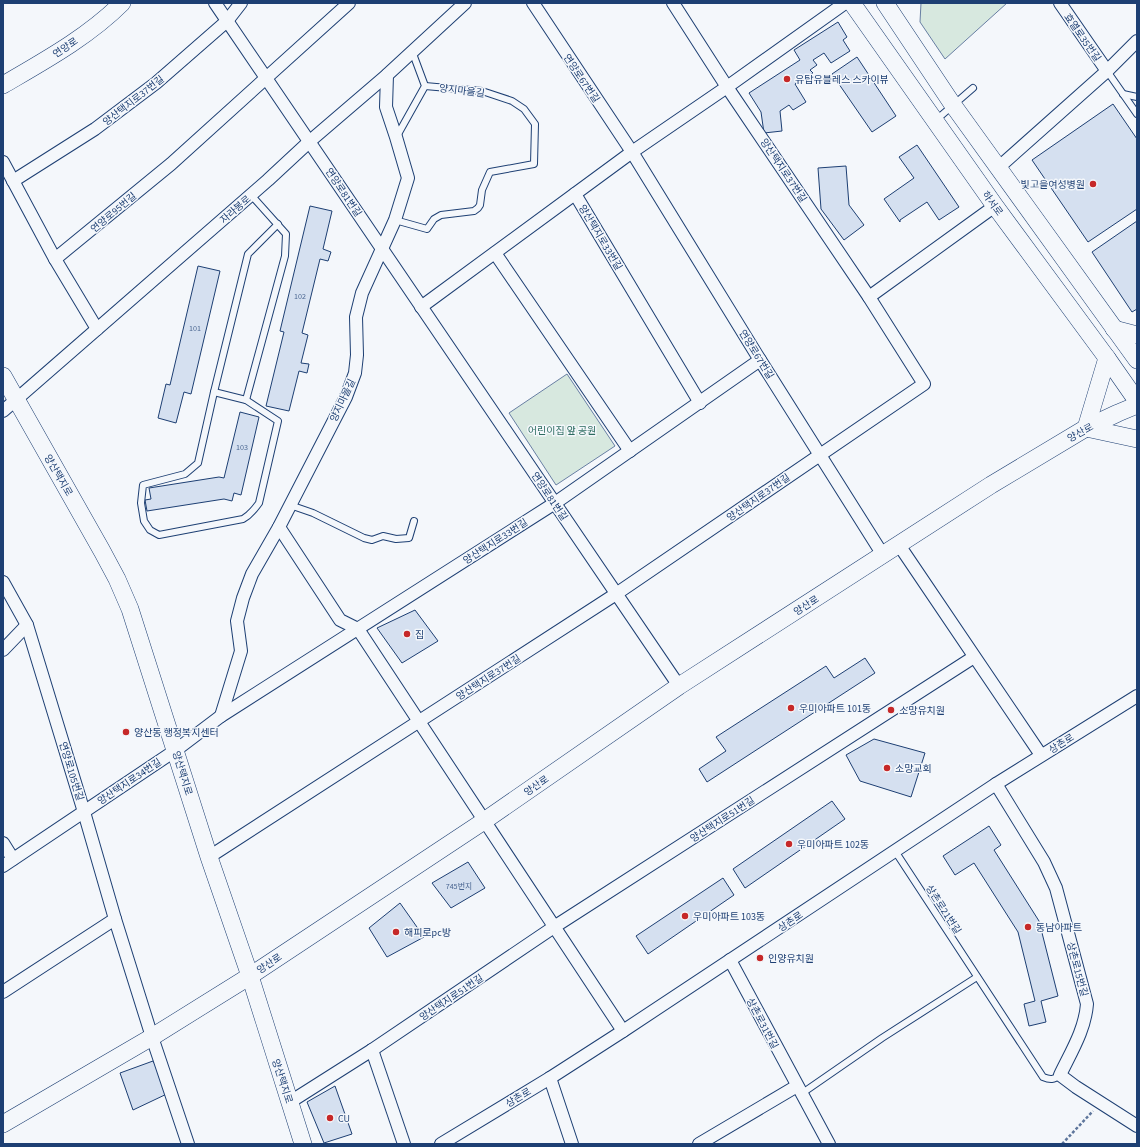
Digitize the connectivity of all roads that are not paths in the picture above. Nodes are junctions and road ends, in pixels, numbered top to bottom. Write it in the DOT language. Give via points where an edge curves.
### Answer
graph roads {
  1 [pos="122,3"];
  2 [pos="215,3"];
  3 [pos="241,3"];
  4 [pos="349,3"];
  5 [pos="465,3"];
  6 [pos="533,3"];
  7 [pos="673,3"];
  8 [pos="845,3"];
  9 [pos="852,3"];
  10 [pos="885,3"];
  11 [pos="1060,3"];
  12 [pos="227,21"];
  13 [pos="1137,41"];
  14 [pos="412,51"];
  15 [pos="1107,71"];
  16 [pos="387,75"];
  17 [pos="266,78"];
  18 [pos="3,84"];
  19 [pos="425,86"];
  20 [pos="728,87"];
  21 [pos="973,88"];
  22 [pos="1123,94"];
  23 [pos="1137,97"];
  24 [pos="953,105"];
  25 [pos="1137,114"];
  26 [pos="935,120"];
  27 [pos="396,137"];
  28 [pos="310,141"];
  29 [pos="632,152"];
  30 [pos="3,162"];
  31 [pos="998,168"];
  32 [pos="13,181"];
  33 [pos="575,194"];
  34 [pos="251,195"];
  35 [pos="995,206"];
  36 [pos="395,220"];
  37 [pos="278,224"];
  38 [pos="382,249"];
  39 [pos="496,253"];
  40 [pos="55,260"];
  41 [pos="870,297"];
  42 [pos="421,307"];
  43 [pos="97,329"];
  44 [pos="1114,329"];
  45 [pos="1137,335"];
  46 [pos="1107,358"];
  47 [pos="760,360"];
  48 [pos="1137,360"];
  49 [pos="3,376"];
  50 [pos="214,392"];
  51 [pos="15,399"];
  52 [pos="246,400"];
  53 [pos="1137,401"];
  54 [pos="700,403"];
  55 [pos="1137,405"];
  56 [pos="3,411"];
  57 [pos="1086,428"];
  58 [pos="1137,439"];
  59 [pos="630,451"];
  60 [pos="820,454"];
  61 [pos="555,503"];
  62 [pos="290,505"];
  63 [pos="414,521"];
  64 [pos="279,528"];
  65 [pos="899,545"];
  66 [pos="883,555"];
  67 [pos="3,582"];
  68 [pos="616,594"];
  69 [pos="27,625"];
  70 [pos="358,629"];
  71 [pos="3,650"];
  72 [pos="974,657"];
  73 [pos="679,686"];
  74 [pos="1137,696"];
  75 [pos="220,716"];
  76 [pos="419,722"];
  77 [pos="176,750"];
  78 [pos="1041,755"];
  79 [pos="996,784"];
  80 [pos="84,812"];
  81 [pos="484,821"];
  82 [pos="3,843"];
  83 [pos="895,851"];
  84 [pos="209,857"];
  85 [pos="8,862"];
  86 [pos="115,918"];
  87 [pos="554,927"];
  88 [pos="730,960"];
  89 [pos="250,976"];
  90 [pos="976,977"];
  91 [pos="3,992"];
  92 [pos="623,1031"];
  93 [pos="152,1038"];
  94 [pos="372,1050"];
  95 [pos="1060,1075"];
  96 [pos="550,1078"];
  97 [pos="799,1090"];
  98 [pos="290,1102"];
  99 [pos="3,1124"];
  100 [pos="1137,1126"];
  101 [pos="188,1144"];
  102 [pos="303,1144"];
  103 [pos="404,1144"];
  104 [pos="441,1144"];
  105 [pos="572,1144"];
  106 [pos="698,1144"];
  107 [pos="829,1144"];
  1 -- 18 [label="street, 연양로" via="111,14 51,57"];
  2 -- 12 [label="street, 연양로81번길"];
  3 -- 12 [label="street, 양산택지로37번길"];
  4 -- 17 [label="street"];
  5 -- 14 [label="street, 자라봉로"];
  6 -- 29 [label="street, 연양로67번길"];
  7 -- 20 [label="street, 양산택지로37번길"];
  8 -- 20 [label="street"];
  9 -- 26 [label="street, 하서로"];
  10 -- 24 [label="street"];
  11 -- 15 [label="street, 효열로35번길"];
  12 -- 17 [label="street, 연양로81번길"];
  12 -- 32 [label="street, 양산택지로37번길" via="156,84 101,124"];
  13 -- 15 [label="street"];
  14 -- 16 [label="street, 자라봉로"];
  14 -- 19 [label="lane, 양지마을길"];
  15 -- 22 [label="lane"];
  15 -- 31 [label="street"];
  16 -- 27 [label="street" via="386,107"];
  16 -- 28 [label="street, 자라봉로"];
  17 -- 28 [label="street, 연양로81번길"];
  17 -- 40 [label="street, 연양로95번길" via="171,164"];
  19 -- 27 [label="lane, 양지마을길"];
  19 -- 36 [label="lane, 양지마을길" via="482,91 512,101 524,109 535,124 534,164 490,172 482,190 480,205 474,212 441,215 434,219 427,229"];
  20 -- 29 [label="street"];
  20 -- 41 [label="street, 양산택지로37번길"];
  21 -- 24 [label="lane"];
  22 -- 23 [label="lane"];
  22 -- 25 [label="lane"];
  24 -- 26 [label="lane"];
  24 -- 31 [label="street"];
  26 -- 35 [label="street, 하서로"];
  27 -- 36 [label="street, 양지마을길" via="408,178"];
  28 -- 34 [label="street, 자라봉로"];
  28 -- 38 [label="street, 연양로81번길"];
  29 -- 33 [label="street"];
  29 -- 47 [label="street, 연양로67번길"];
  30 -- 32 [label="street"];
  31 -- 44 [label="street"];
  32 -- 40 [label="street"];
  33 -- 39 [label="street"];
  33 -- 54 [label="street, 양산택지로33번길"];
  34 -- 37 [label="lane"];
  34 -- 43 [label="street, 자라봉로"];
  35 -- 41 [label="street"];
  35 -- 46 [label="street, 하서로"];
  36 -- 38 [label="street, 양지마을길"];
  37 -- 50 [label="lane" via="248,254"];
  37 -- 52 [label="lane" via="286,234 285,256"];
  38 -- 42 [label="street, 연양로81번길"];
  38 -- 62 [label="street, 양지마을길" via="362,293 356,318 357,355 351,384"];
  39 -- 42 [label="street"];
  39 -- 59 [label="street"];
  40 -- 43 [label="street"];
  41 -- 60 [label="street, 양산택지로37번길" via="924,384"];
  42 -- 61 [label="street, 연양로81번길"];
  43 -- 51 [label="street, 자라봉로"];
  44 -- 45 [label="street"];
  44 -- 48 [label="street"];
  46 -- 53 [label="street, 하서로"];
  46 -- 57 [label="street"];
  47 -- 54 [label="street, 양산택지로33번길"];
  47 -- 60 [label="street, 연양로67번길"];
  49 -- 51 [label="street, 양산택지로"];
  50 -- 52 [label="lane"];
  50 -- 52 [label="lane" via="198,464 185,474 143,484 141,503 144,521 150,530 159,535 243,519 251,515 259,503 278,421"];
  51 -- 56 [label="street, 자라봉로"];
  51 -- 77 [label="street, 양산택지로" via="117,579 130,609"];
  54 -- 59 [label="street, 양산택지로33번길"];
  55 -- 57 [label="street, 양산로"];
  57 -- 58 [label="street"];
  57 -- 65 [label="street, 양산로" via="991,485"];
  59 -- 61 [label="street, 양산택지로33번길"];
  60 -- 66 [label="street, 연양로67번길"];
  60 -- 68 [label="street, 양산택지로37번길"];
  61 -- 68 [label="street, 연양로81번길"];
  61 -- 70 [label="street, 양산택지로33번길"];
  62 -- 63 [label="lane" via="372,540 383,536 409,538"];
  62 -- 64 [label="street, 양지마을길"];
  64 -- 70 [label="street" via="340,620"];
  64 -- 75 [label="street, 양지마을길" via="252,574 242,598 237,621 241,652"];
  65 -- 66 [label="street, 양산로"];
  65 -- 72 [label="street"];
  66 -- 73 [label="street, 양산로"];
  67 -- 69 [label="street, 연양로105번길"];
  68 -- 73 [label="street, 연양로81번길"];
  68 -- 76 [label="street, 양산택지로37번길"];
  69 -- 71 [label="street"];
  69 -- 80 [label="street, 연양로105번길"];
  70 -- 75 [label="street, 양산택지로33번길"];
  70 -- 76 [label="street"];
  72 -- 78 [label="street"];
  72 -- 87 [label="street, 양산택지로51번길"];
  73 -- 81 [label="street, 양산로"];
  74 -- 78 [label="street, 상촌로"];
  75 -- 77 [label="street, 양산택지로33번길"];
  76 -- 81 [label="street"];
  76 -- 84 [label="street, 양산택지로37번길"];
  77 -- 80 [label="street, 양산택지로34번길"];
  77 -- 84 [label="street, 양산택지로"];
  78 -- 79 [label="street, 상촌로"];
  79 -- 83 [label="street, 상촌로"];
  79 -- 95 [label="street, 상촌로15번길" via="1044,862 1056,888 1087,1004 1086,1018"];
  80 -- 85 [label="street, 양산택지로34번길"];
  80 -- 86 [label="street, 연양로105번길"];
  81 -- 87 [label="street"];
  81 -- 89 [label="street, 양산로"];
  82 -- 85 [label="street"];
  83 -- 88 [label="street, 상촌로"];
  83 -- 90 [label="lane, 상촌로21번길"];
  84 -- 89 [label="street, 양산택지로"];
  86 -- 91 [label="street"];
  86 -- 93 [label="street, 연양로105번길"];
  87 -- 92 [label="street"];
  87 -- 94 [label="street, 양산택지로51번길"];
  88 -- 92 [label="street, 상촌로"];
  88 -- 97 [label="street, 상촌로31번길"];
  89 -- 93 [label="street, 양산로"];
  89 -- 98 [label="street, 양산택지로"];
  90 -- 95 [label="lane, 상촌로21번길" via="1043,1077 1049,1080"];
  90 -- 97 [label="lane"];
  92 -- 96 [label="street, 상촌로"];
  93 -- 99 [label="street, 양산로"];
  93 -- 101 [label="street"];
  94 -- 98 [label="street, 양산택지로51번길"];
  94 -- 103 [label="street"];
  95 -- 100 [label="street"];
  96 -- 104 [label="street, 상촌로"];
  96 -- 105 [label="street"];
  97 -- 106 [label="street"];
  97 -- 107 [label="street, 상촌로31번길"];
  98 -- 102 [label="street, 양산택지로"];
}
